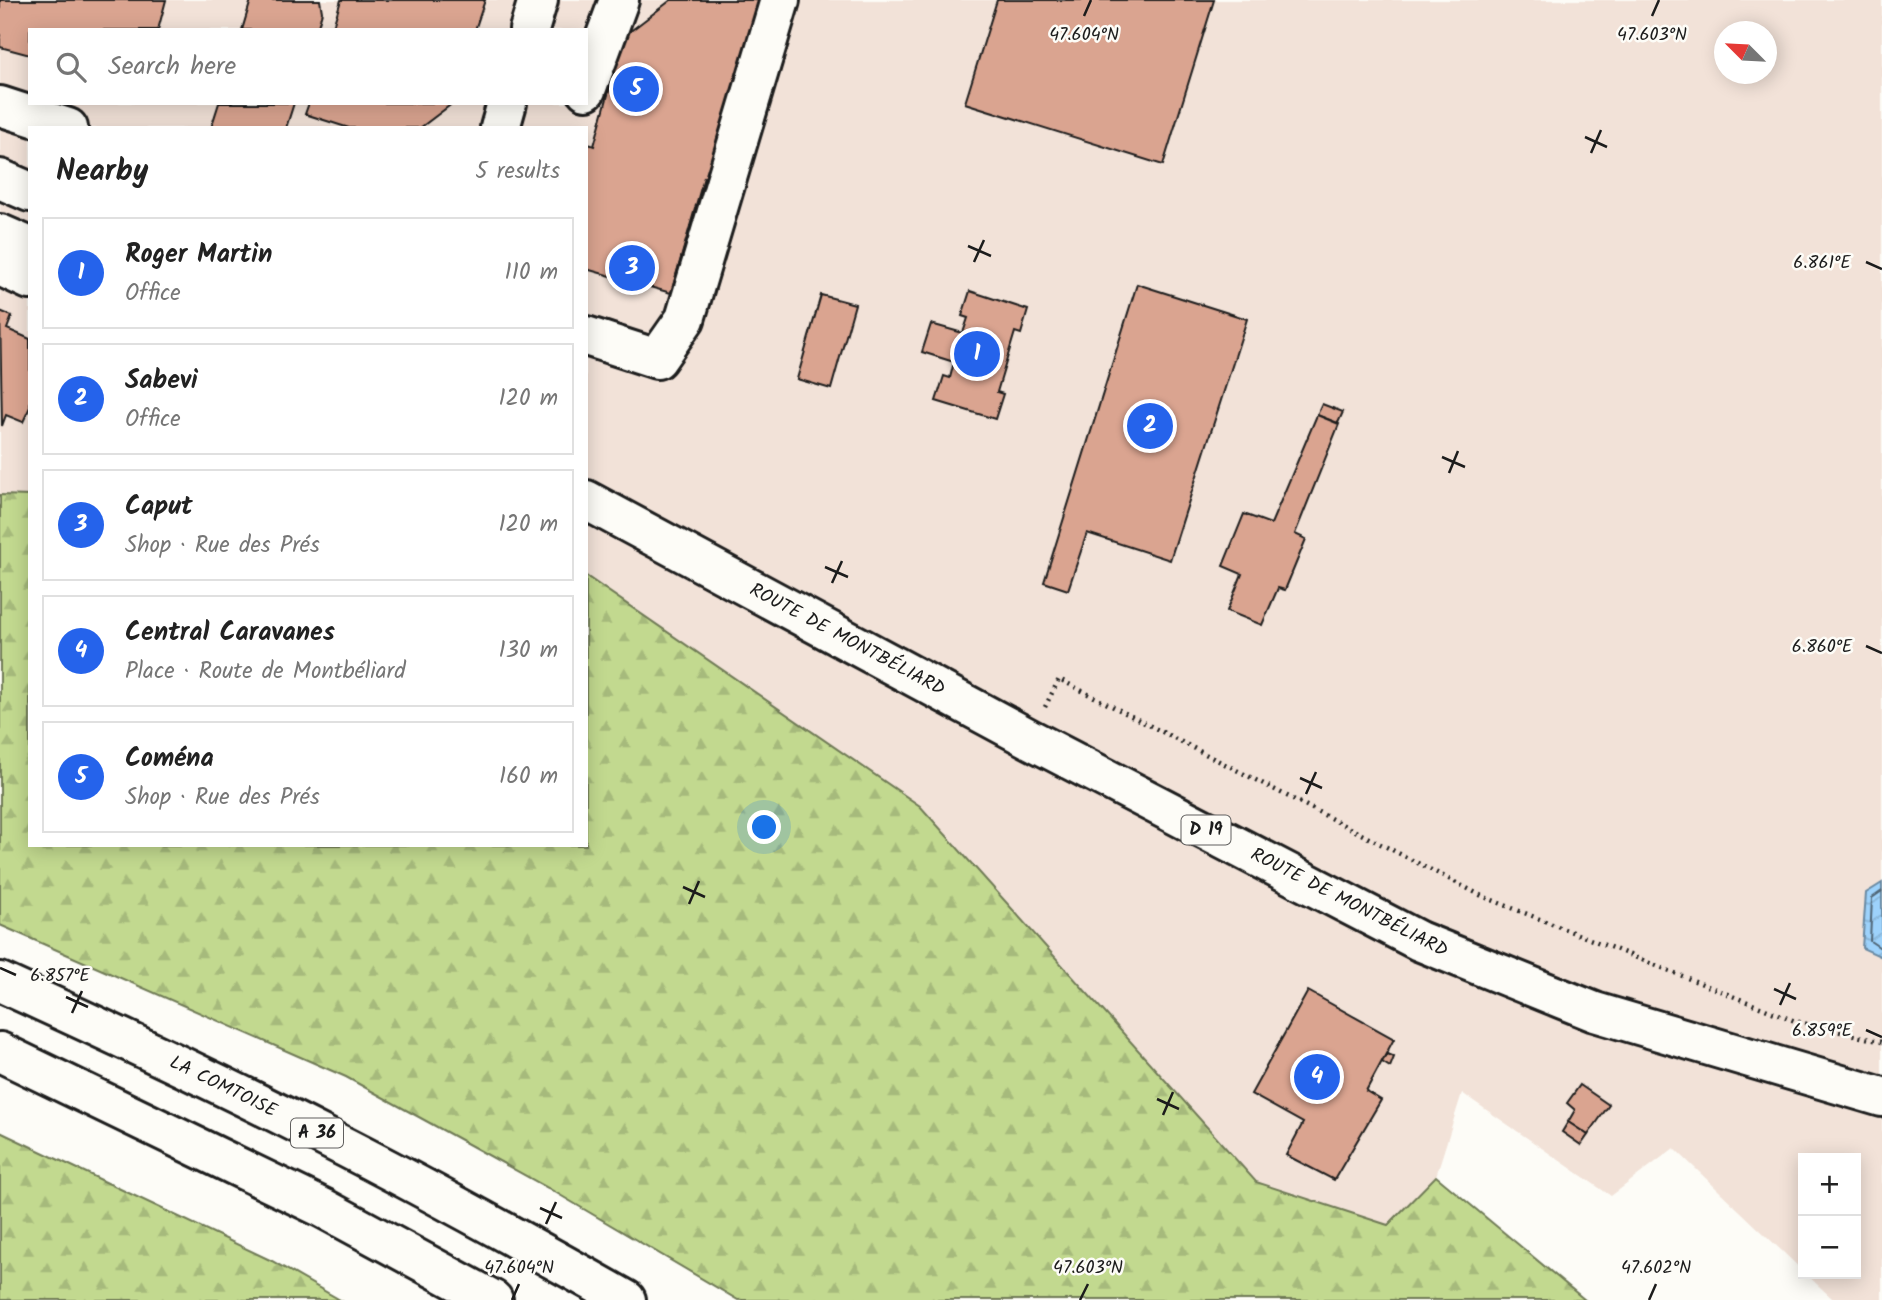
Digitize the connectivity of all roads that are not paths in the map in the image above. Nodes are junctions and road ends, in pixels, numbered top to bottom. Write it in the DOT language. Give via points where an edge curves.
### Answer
graph roads {
  1 [pos="538,0"];
  2 [pos="619,0"];
  3 [pos="780,0"];
  4 [pos="531,28"];
  5 [pos="588,84"];
  6 [pos="506,105"];
  7 [pos="0,106"];
  8 [pos="62,126"];
  9 [pos="501,126"];
  10 [pos="0,178"];
  11 [pos="28,191"];
  12 [pos="0,234"];
  13 [pos="28,246"];
  14 [pos="0,266"];
  15 [pos="28,279"];
  16 [pos="588,337"];
  17 [pos="588,501"];
  18 [pos="0,982"];
  19 [pos="0,1052"];
  20 [pos="1882,1097"];
  21 [pos="494,1300"];
  22 [pos="626,1300"];
  1 -- 4 [label="main road"];
  2 -- 5 [label="main road"];
  3 -- 16 [label="main road" via="685,319 657,359"];
  6 -- 9 [label="main road"];
  7 -- 8 [label="main road"];
  10 -- 11 [label="main road"];
  12 -- 13 [label="main road"];
  14 -- 15 [label="main road"];
  17 -- 20 [label="main road, ROUTE DE MONTBÉLIARD / D 19" via="1419,941 1595,1012"];
  18 -- 22 [label="main road, LA COMTOISE / A 36" via="328,1138"];
  19 -- 21 [label="main road" via="323,1208"];
}
